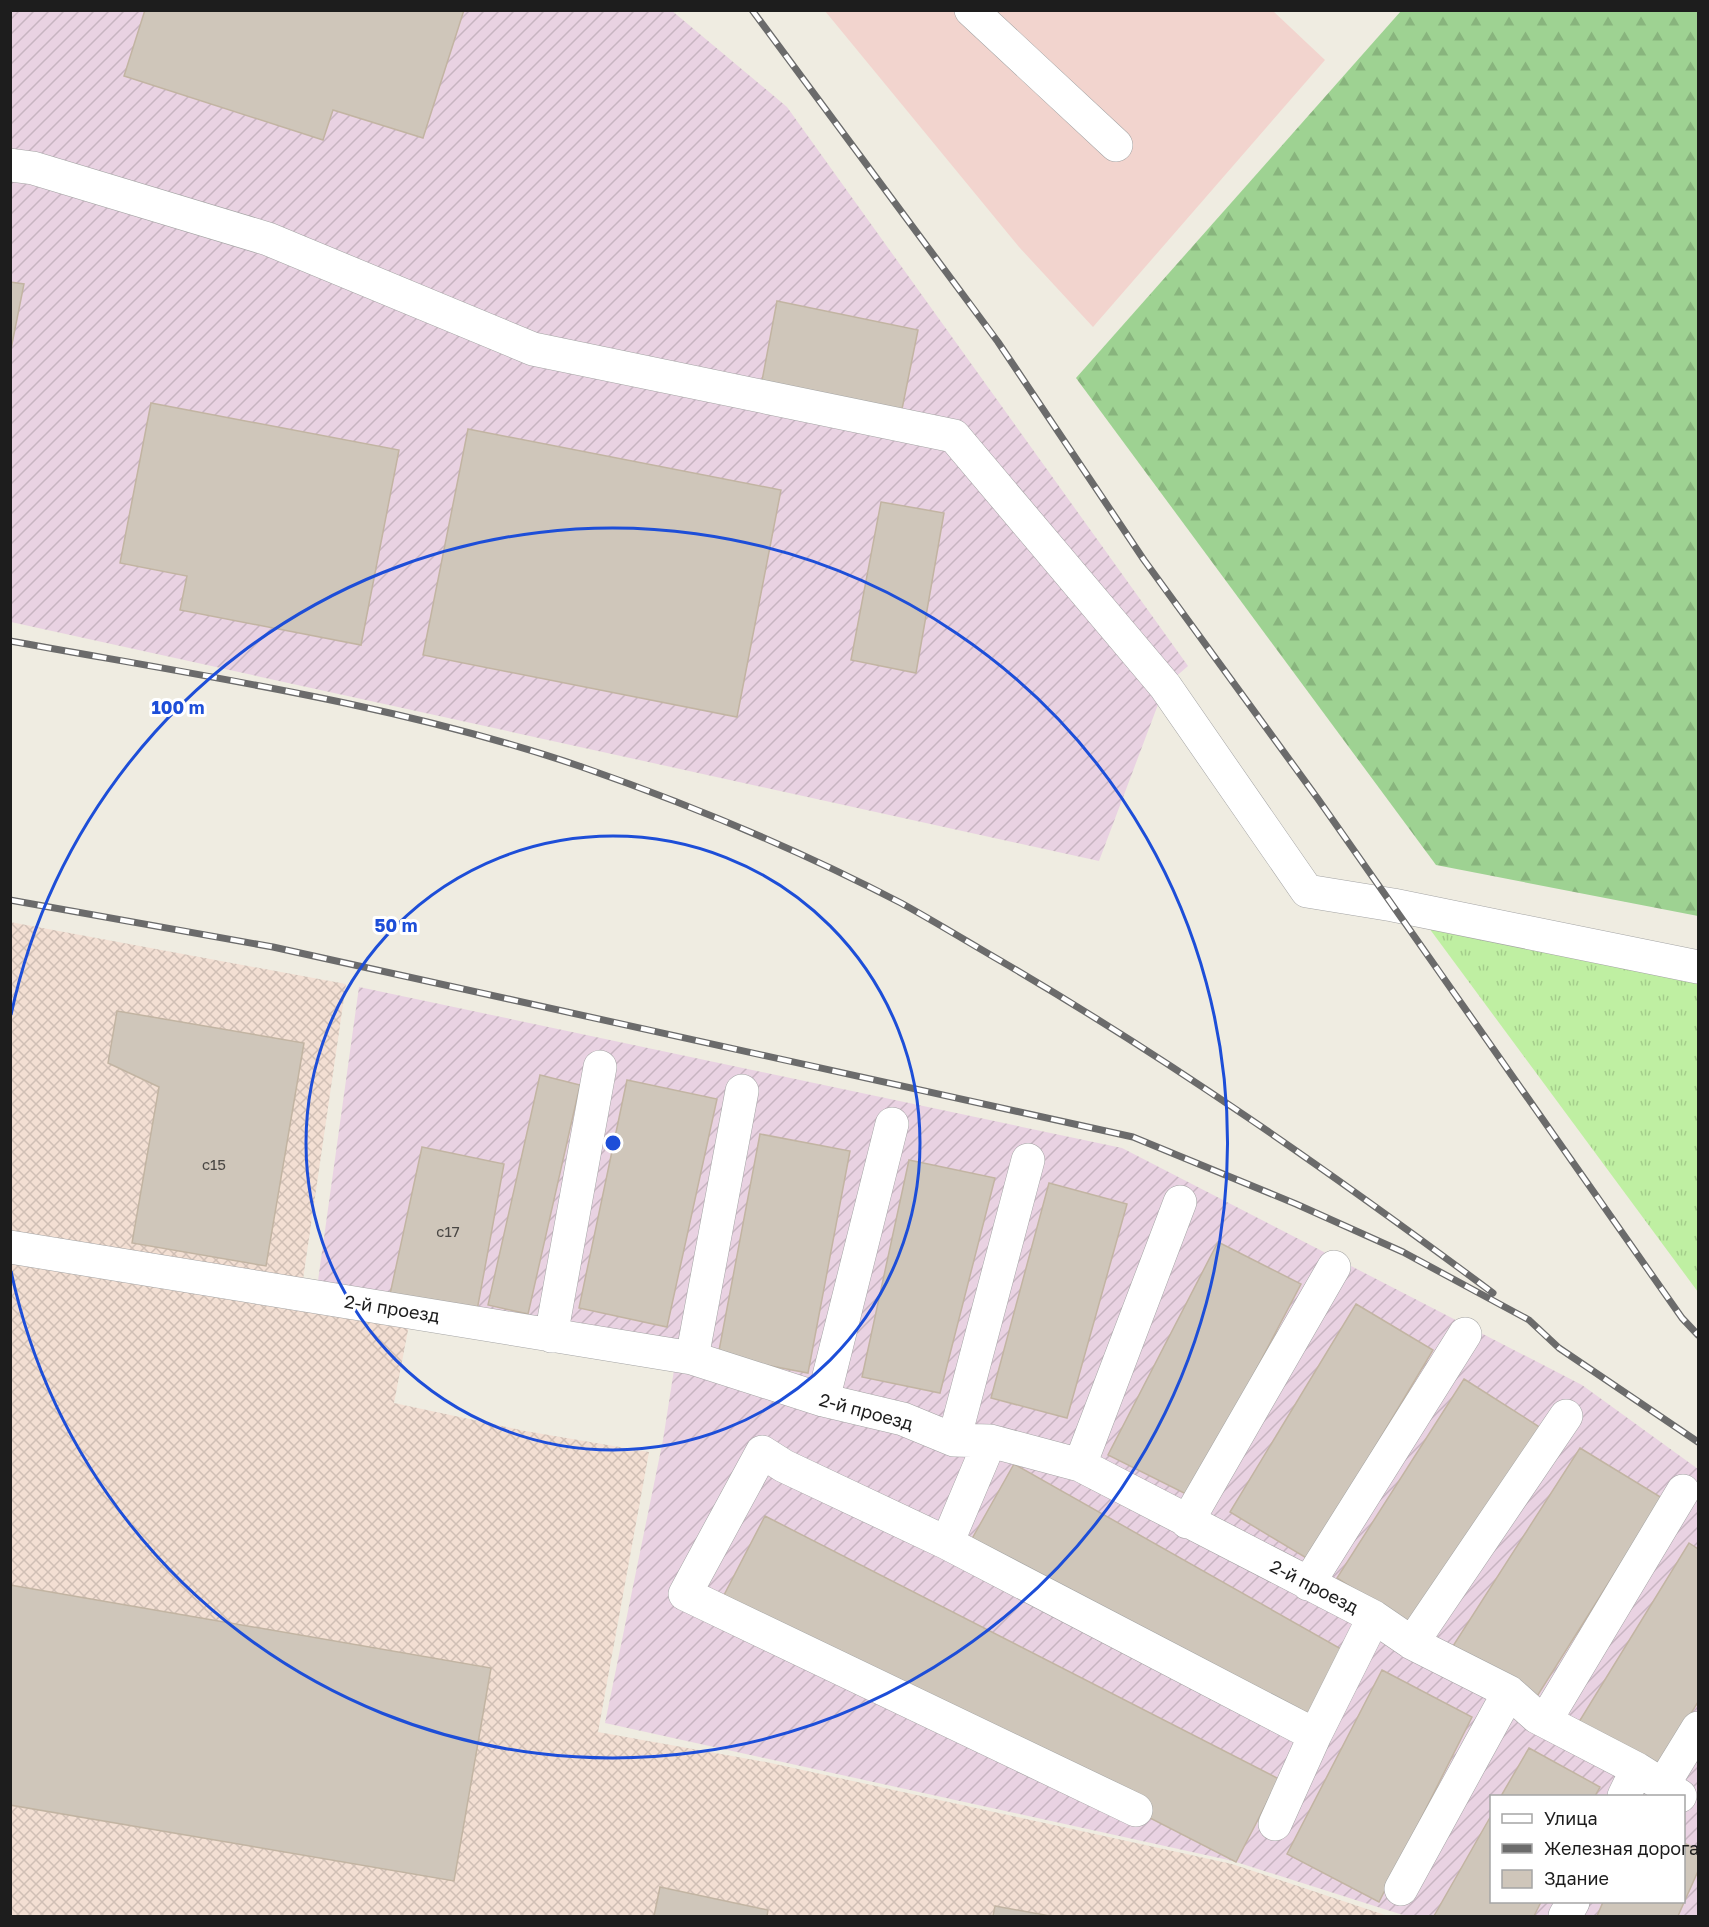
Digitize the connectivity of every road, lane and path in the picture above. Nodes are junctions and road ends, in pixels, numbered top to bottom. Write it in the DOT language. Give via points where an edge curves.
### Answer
graph roads {
  1 [pos="971,10"];
  2 [pos="1116,145"];
  3 [pos="10,165"];
  4 [pos="1698,967"];
  5 [pos="600,1067"];
  6 [pos="742,1091"];
  7 [pos="892,1124"];
  8 [pos="1028,1160"];
  9 [pos="1180,1202"];
  10 [pos="10,1246"];
  11 [pos="1334,1267"];
  12 [pos="1465,1334"];
  13 [pos="551,1336"];
  14 [pos="692,1358"];
  15 [pos="823,1400"];
  16 [pos="1566,1416"];
  17 [pos="954,1440"];
  18 [pos="990,1441"];
  19 [pos="1080,1465"];
  20 [pos="1683,1491"];
  21 [pos="1187,1522"];
  22 [pos="947,1543"];
  23 [pos="1308,1584"];
  24 [pos="1374,1617"];
  25 [pos="1412,1643"];
  26 [pos="1509,1692"];
  27 [pos="1545,1722"];
  28 [pos="1698,1728"];
  29 [pos="1315,1735"];
  30 [pos="1657,1789"];
  31 [pos="1136,1810"];
  32 [pos="1275,1824"];
  33 [pos="1401,1889"];
  34 [pos="1572,1903"];
  35 [pos="1565,1917"];
  1 -- 2 [label="street"];
  3 -- 4 [label="street" via="33,168 268,239 533,349 954,436 1165,686 1307,891"];
  5 -- 13 [label="street"];
  6 -- 14 [label="street"];
  7 -- 15 [label="street"];
  8 -- 17 [label="street"];
  9 -- 19 [label="street"];
  10 -- 13 [label="street, 2-й проезд"];
  11 -- 21 [label="street"];
  12 -- 23 [label="street"];
  13 -- 14 [label="street, 2-й проезд"];
  14 -- 15 [label="street, 2-й проезд"];
  15 -- 17 [label="street, 2-й проезд" via="903,1419"];
  16 -- 25 [label="street"];
  17 -- 18 [label="street, 2-й проезд"];
  18 -- 19 [label="street, 2-й проезд"];
  18 -- 22 [label="street"];
  19 -- 21 [label="street, 2-й проезд"];
  20 -- 27 [label="street"];
  21 -- 23 [label="street, 2-й проезд"];
  22 -- 29 [label="street"];
  22 -- 31 [label="street" via="762,1452 686,1594"];
  23 -- 24 [label="street, 2-й проезд"];
  24 -- 25 [label="street, 2-й проезд"];
  24 -- 29 [label="street"];
  25 -- 26 [label="street, 2-й проезд"];
  26 -- 27 [label="street, 2-й проезд"];
  26 -- 33 [label="street"];
  27 -- 30 [label="street, 2-й проезд"];
  28 -- 30 [label="street"];
  29 -- 32 [label="street"];
  34 -- 35 [label="street"];
}
